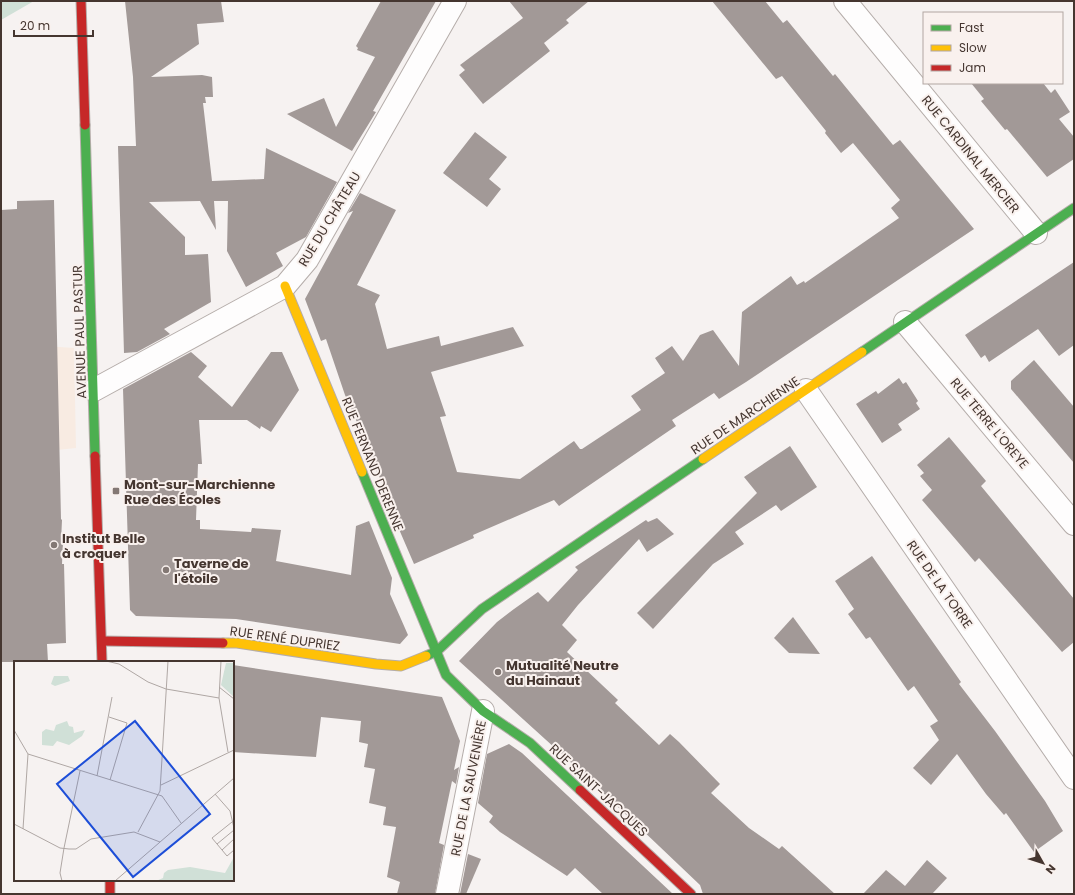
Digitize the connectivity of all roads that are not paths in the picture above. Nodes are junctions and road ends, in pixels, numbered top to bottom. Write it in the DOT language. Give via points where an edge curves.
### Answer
graph roads {
  1 [pos="81,1"];
  2 [pos="455,1"];
  3 [pos="845,1"];
  4 [pos="1074,208"];
  5 [pos="1036,233"];
  6 [pos="285,286"];
  7 [pos="905,322"];
  8 [pos="94,390"];
  9 [pos="806,390"];
  10 [pos="1074,524"];
  11 [pos="102,641"];
  12 [pos="437,651"];
  13 [pos="102,661"];
  14 [pos="483,711"];
  15 [pos="1074,778"];
  16 [pos="110,881"];
  17 [pos="110,894"];
  18 [pos="447,894"];
  19 [pos="691,894"];
  1 -- 8 [label="street, AVENUE PAUL PASTUR"];
  2 -- 6 [label="street, RUE DU CHÂTEAU" via="307,260"];
  3 -- 5 [label="street, RUE CARDINAL MERCIER"];
  4 -- 5 [label="street, RUE DE MARCHIENNE"];
  5 -- 7 [label="street, RUE DE MARCHIENNE"];
  6 -- 8 [label="street, RUE DU CHÂTEAU"];
  6 -- 12 [label="street, RUE FERNAND DERENNE"];
  7 -- 9 [label="street, RUE DE MARCHIENNE"];
  7 -- 10 [label="street, RUE TERRE L'OREYE"];
  8 -- 11 [label="street, AVENUE PAUL PASTUR"];
  9 -- 12 [label="street, RUE DE MARCHIENNE" via="482,609"];
  9 -- 15 [label="street, RUE DE LA TORRE"];
  11 -- 12 [label="street, RUE RENÉ DUPRIEZ" via="237,643 400,666"];
  11 -- 13 [label="street, AVENUE PAUL PASTUR"];
  12 -- 14 [label="street, RUE DE LA SAUVENIÈRE" via="446,675"];
  14 -- 18 [label="street, RUE DE LA SAUVENIÈRE"];
  14 -- 19 [label="street, RUE SAINT-JACQUES" via="530,743"];
  16 -- 17 [label="street"];
}
